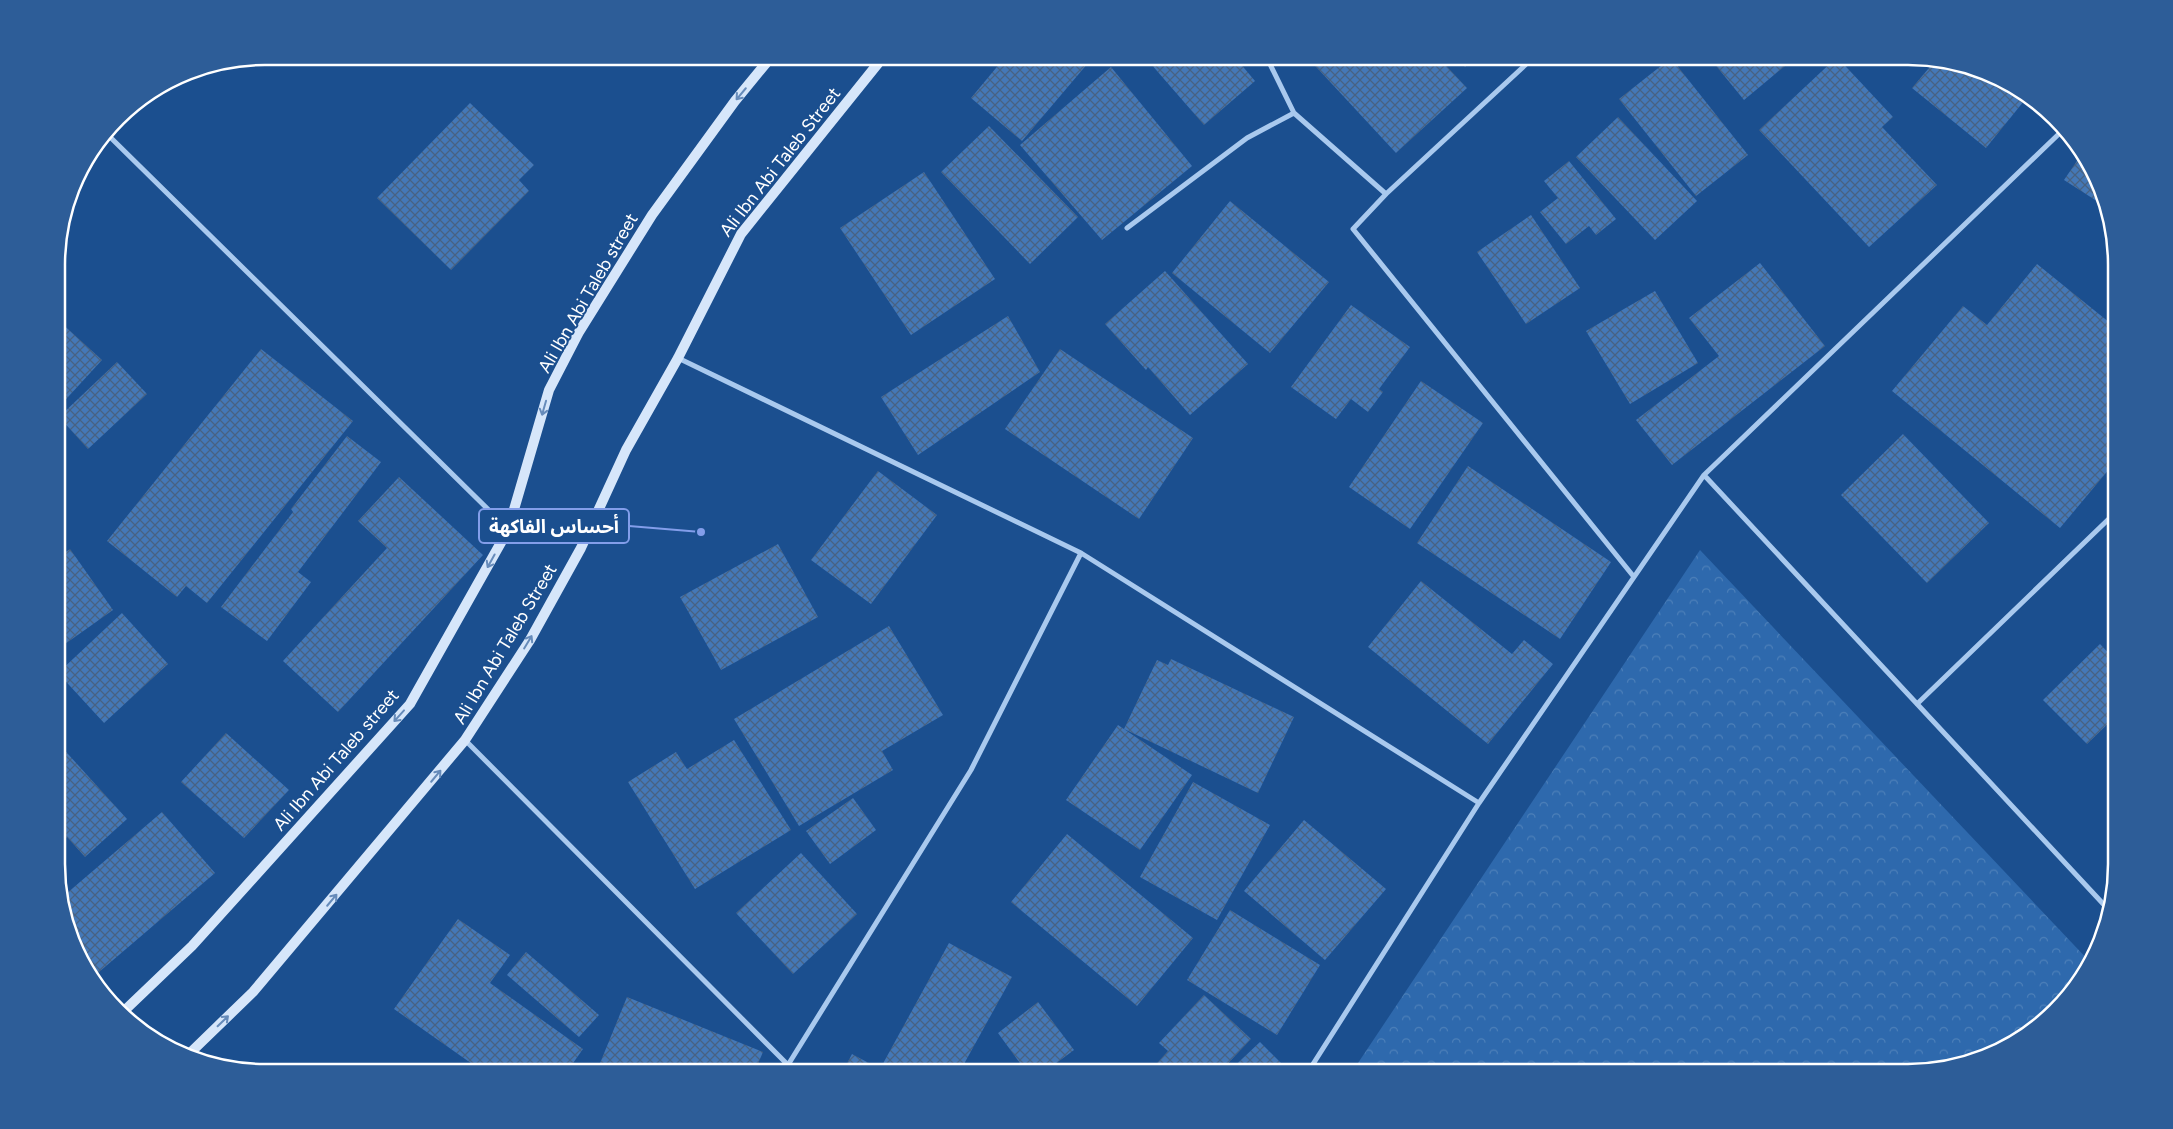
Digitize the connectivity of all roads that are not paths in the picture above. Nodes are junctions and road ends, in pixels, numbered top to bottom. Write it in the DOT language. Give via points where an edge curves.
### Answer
graph roads {
  1 [pos="765,65"];
  2 [pos="877,65"];
  3 [pos="1270,65"];
  4 [pos="1525,65"];
  5 [pos="1294,113"];
  6 [pos="2059,134"];
  7 [pos="111,138"];
  8 [pos="1386,194"];
  9 [pos="1127,228"];
  10 [pos="678,358"];
  11 [pos="1704,475"];
  12 [pos="2108,520"];
  13 [pos="508,530"];
  14 [pos="1082,553"];
  15 [pos="1634,577"];
  16 [pos="1917,704"];
  17 [pos="466,740"];
  18 [pos="1479,803"];
  19 [pos="2104,904"];
  20 [pos="127,1008"];
  21 [pos="193,1050"];
  22 [pos="788,1064"];
  23 [pos="1313,1064"];
  1 -- 13 [label="main road, Ali Ibn Abi Taleb street, one-way" via="652,214 579,332 549,390"];
  2 -- 10 [label="main road, Ali Ibn Abi Taleb Street" via="741,234"];
  3 -- 5 [label="street"];
  4 -- 8 [label="street"];
  5 -- 8 [label="street"];
  5 -- 9 [label="street" via="1247,138"];
  6 -- 11 [label="street"];
  7 -- 13 [label="street"];
  8 -- 15 [label="street" via="1353,229"];
  10 -- 14 [label="street"];
  17 -- 10 [label="main road, Ali Ibn Abi Taleb Street, one-way" via="530,640 580,548 626,450"];
  11 -- 15 [label="street"];
  11 -- 16 [label="street"];
  12 -- 16 [label="street"];
  13 -- 20 [label="main road, Ali Ibn Abi Taleb street, one-way" via="410,704 192,946"];
  14 -- 18 [label="street"];
  14 -- 22 [label="street" via="971,770"];
  15 -- 18 [label="street"];
  16 -- 19 [label="street"];
  21 -- 17 [label="main road, Ali Ibn Abi Taleb Street, one-way" via="253,992"];
  17 -- 22 [label="street"];
  18 -- 23 [label="street"];
}
